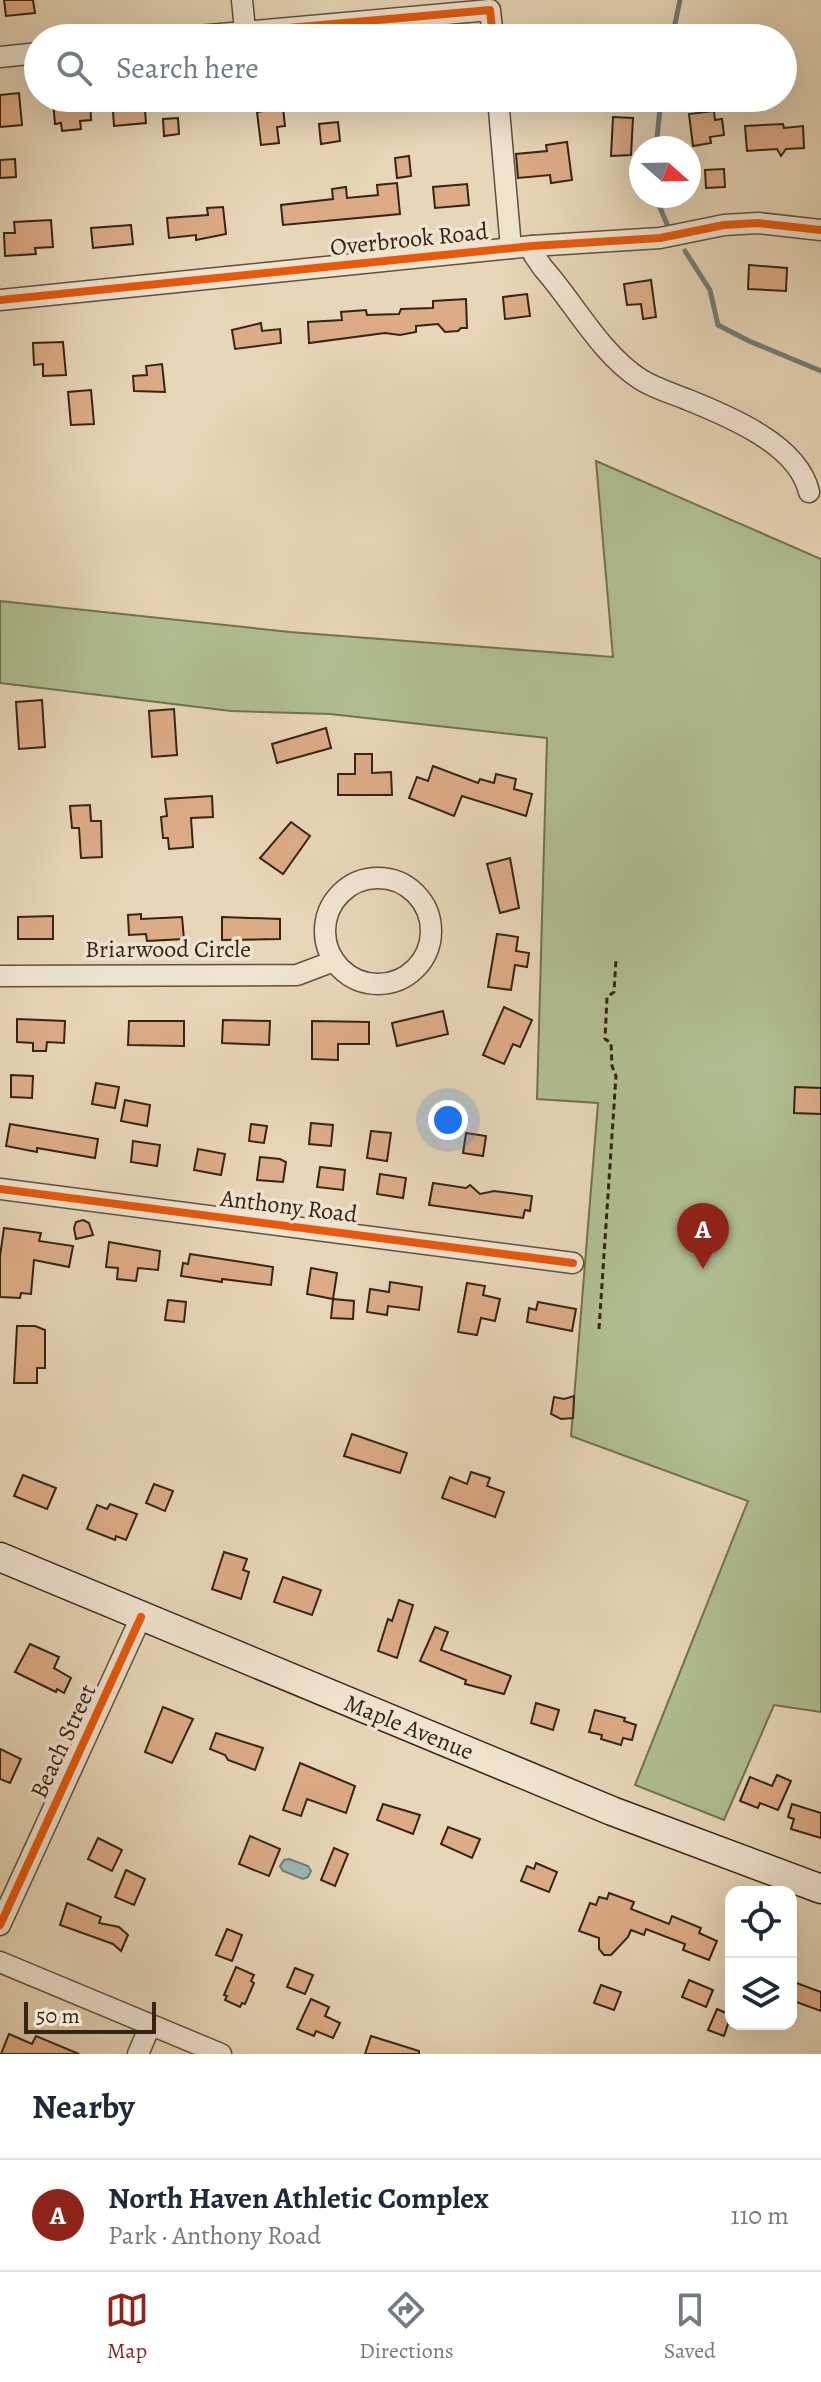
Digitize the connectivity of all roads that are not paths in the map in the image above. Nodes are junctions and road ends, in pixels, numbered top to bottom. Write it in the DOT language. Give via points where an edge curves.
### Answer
graph roads {
  1 [pos="242,0"];
  2 [pos="449,6"];
  3 [pos="244,24"];
  4 [pos="296,24"];
  5 [pos="492,24"];
  6 [pos="24,54"];
  7 [pos="0,57"];
  8 [pos="499,112"];
  9 [pos="821,230"];
  10 [pos="532,246"];
  11 [pos="511,248"];
  12 [pos="0,300"];
  13 [pos="809,492"];
  14 [pos="334,961"];
  15 [pos="0,976"];
  16 [pos="0,1189"];
  17 [pos="573,1263"];
  18 [pos="0,1557"];
  19 [pos="141,1617"];
  20 [pos="821,1889"];
  21 [pos="0,1925"];
  22 [pos="0,1962"];
  23 [pos="150,2026"];
  24 [pos="138,2054"];
  25 [pos="221,2054"];
  1 -- 3 [label="street"];
  2 -- 4 [label="street"];
  2 -- 5 [label="street" via="490,10"];
  6 -- 7 [label="street"];
  8 -- 11 [label="street"];
  9 -- 10 [label="street, Overbrook Road" via="758,223 660,238"];
  10 -- 11 [label="street, Overbrook Road"];
  10 -- 13 [label="street" via="543,268 619,361 641,379 774,444 799,466"];
  11 -- 12 [label="street, Overbrook Road"];
  14 -- 14 [label="street" via="362,982 396,981 411,973 429,945 428,911 420,897 389,878 370,877 338,894 325,928"];
  14 -- 15 [label="street, Briarwood Circle" via="297,975"];
  16 -- 17 [label="street, Anthony Road"];
  18 -- 19 [label="main road, Maple Avenue"];
  19 -- 20 [label="main road, Maple Avenue" via="612,1811"];
  19 -- 21 [label="street, Beach Street"];
  22 -- 23 [label="street"];
  23 -- 24 [label="street"];
  23 -- 25 [label="street"];
}
